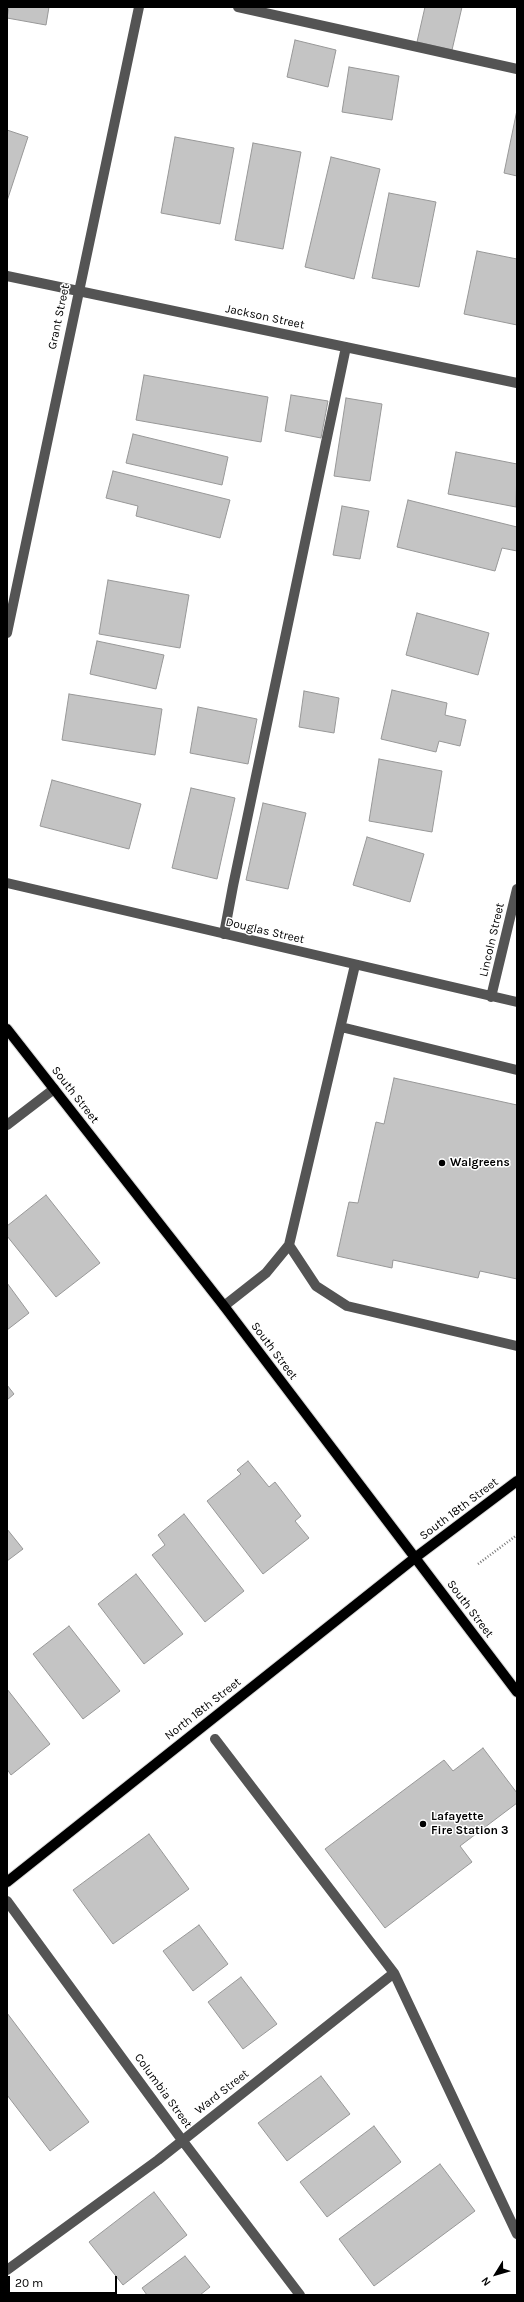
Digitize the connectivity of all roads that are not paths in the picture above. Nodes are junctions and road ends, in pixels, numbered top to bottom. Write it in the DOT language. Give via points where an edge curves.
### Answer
graph roads {
  1 [pos="139,7"];
  2 [pos="238,7"];
  3 [pos="517,69"];
  4 [pos="7,276"];
  5 [pos="78,290"];
  6 [pos="346,347"];
  7 [pos="517,383"];
  8 [pos="7,633"];
  9 [pos="7,883"];
  10 [pos="517,889"];
  11 [pos="224,934"];
  12 [pos="355,965"];
  13 [pos="491,998"];
  14 [pos="517,1002"];
  15 [pos="341,1026"];
  16 [pos="7,1028"];
  17 [pos="517,1070"];
  18 [pos="54,1089"];
  19 [pos="7,1125"];
  20 [pos="289,1246"];
  21 [pos="224,1306"];
  22 [pos="517,1346"];
  23 [pos="517,1481"];
  24 [pos="416,1557"];
  25 [pos="517,1692"];
  26 [pos="215,1739"];
  27 [pos="7,1882"];
  28 [pos="7,1900"];
  29 [pos="394,1973"];
  30 [pos="182,2140"];
  31 [pos="517,2234"];
  32 [pos="7,2270"];
  33 [pos="300,2295"];
  1 -- 5 [label="street, Grant Street"];
  2 -- 3 [label="street"];
  4 -- 5 [label="street, Jackson Street"];
  5 -- 6 [label="street, Jackson Street"];
  5 -- 8 [label="street, Grant Street"];
  6 -- 7 [label="street, Jackson Street"];
  6 -- 11 [label="street"];
  9 -- 11 [label="street, Douglas Street"];
  10 -- 13 [label="street, Lincoln Street"];
  11 -- 12 [label="street, Douglas Street"];
  12 -- 13 [label="street, Douglas Street"];
  12 -- 15 [label="street"];
  13 -- 14 [label="street, Douglas Street"];
  15 -- 17 [label="street"];
  15 -- 20 [label="street"];
  16 -- 18 [label="main road, South Street"];
  18 -- 19 [label="street"];
  18 -- 21 [label="main road, South Street"];
  20 -- 21 [label="street" via="266,1273"];
  20 -- 22 [label="street" via="316,1286 347,1306"];
  21 -- 24 [label="main road, South Street"];
  23 -- 24 [label="main road, South 18th Street"];
  24 -- 25 [label="main road, South Street"];
  24 -- 27 [label="main road, North 18th Street"];
  26 -- 29 [label="street"];
  28 -- 30 [label="street, Columbia Street"];
  29 -- 30 [label="street, Ward Street"];
  29 -- 31 [label="street"];
  30 -- 32 [label="street, Ward Street"];
  30 -- 33 [label="street, Columbia Street"];
}
